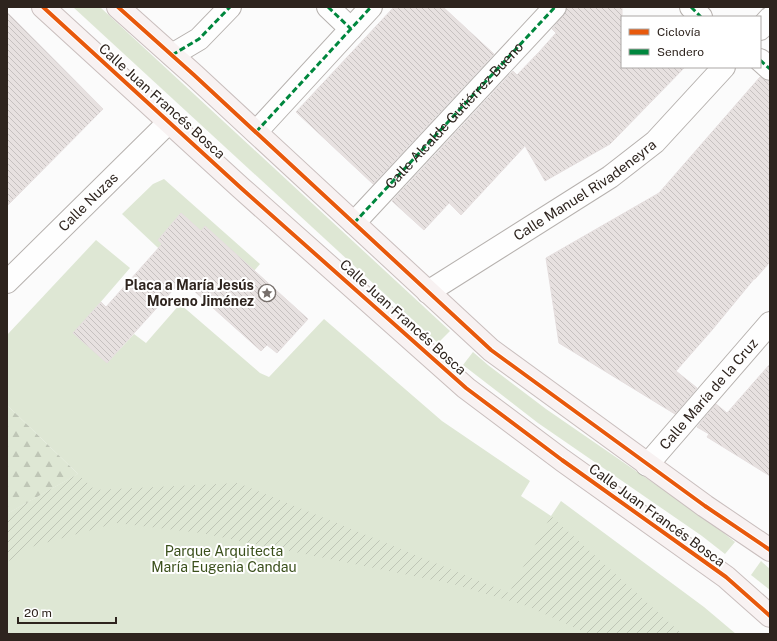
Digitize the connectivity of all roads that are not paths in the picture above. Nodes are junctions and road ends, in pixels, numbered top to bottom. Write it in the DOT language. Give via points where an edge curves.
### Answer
graph roads {
  1 [pos="43,7"];
  2 [pos="118,7"];
  3 [pos="230,7"];
  4 [pos="328,7"];
  5 [pos="371,7"];
  6 [pos="554,7"];
  7 [pos="691,7"];
  8 [pos="700,16"];
  9 [pos="770,18"];
  10 [pos="761,28"];
  11 [pos="351,29"];
  12 [pos="172,55"];
  13 [pos="761,61"];
  14 [pos="723,68"];
  15 [pos="770,69"];
  16 [pos="169,122"];
  17 [pos="256,132"];
  18 [pos="354,223"];
  19 [pos="7,282"];
  20 [pos="428,292"];
  21 [pos="770,323"];
  22 [pos="647,465"];
  23 [pos="770,550"];
  24 [pos="770,616"];
  1 -- 16 [label="main road, Calle Juan Francés Bosca"];
  2 -- 12 [label="main road"];
  3 -- 12 [label="street" via="200,40"];
  4 -- 11 [label="street"];
  5 -- 11 [label="street"];
  6 -- 18 [label="street, Calle Alcalde Gutiérrez Bueno"];
  7 -- 8 [label="street"];
  9 -- 10 [label="street"];
  11 -- 17 [label="street"];
  12 -- 17 [label="main road"];
  13 -- 15 [label="street"];
  14 -- 20 [label="street, Calle Manuel Rivadeneyra" via="655,142 610,177"];
  16 -- 19 [label="street, Calle Nuzas"];
  16 -- 24 [label="main road, Calle Juan Francés Bosca" via="466,388 726,577"];
  17 -- 18 [label="main road"];
  18 -- 20 [label="main road"];
  20 -- 22 [label="main road" via="491,350"];
  21 -- 22 [label="street, Calle María de la Cruz"];
  22 -- 23 [label="main road"];
}
